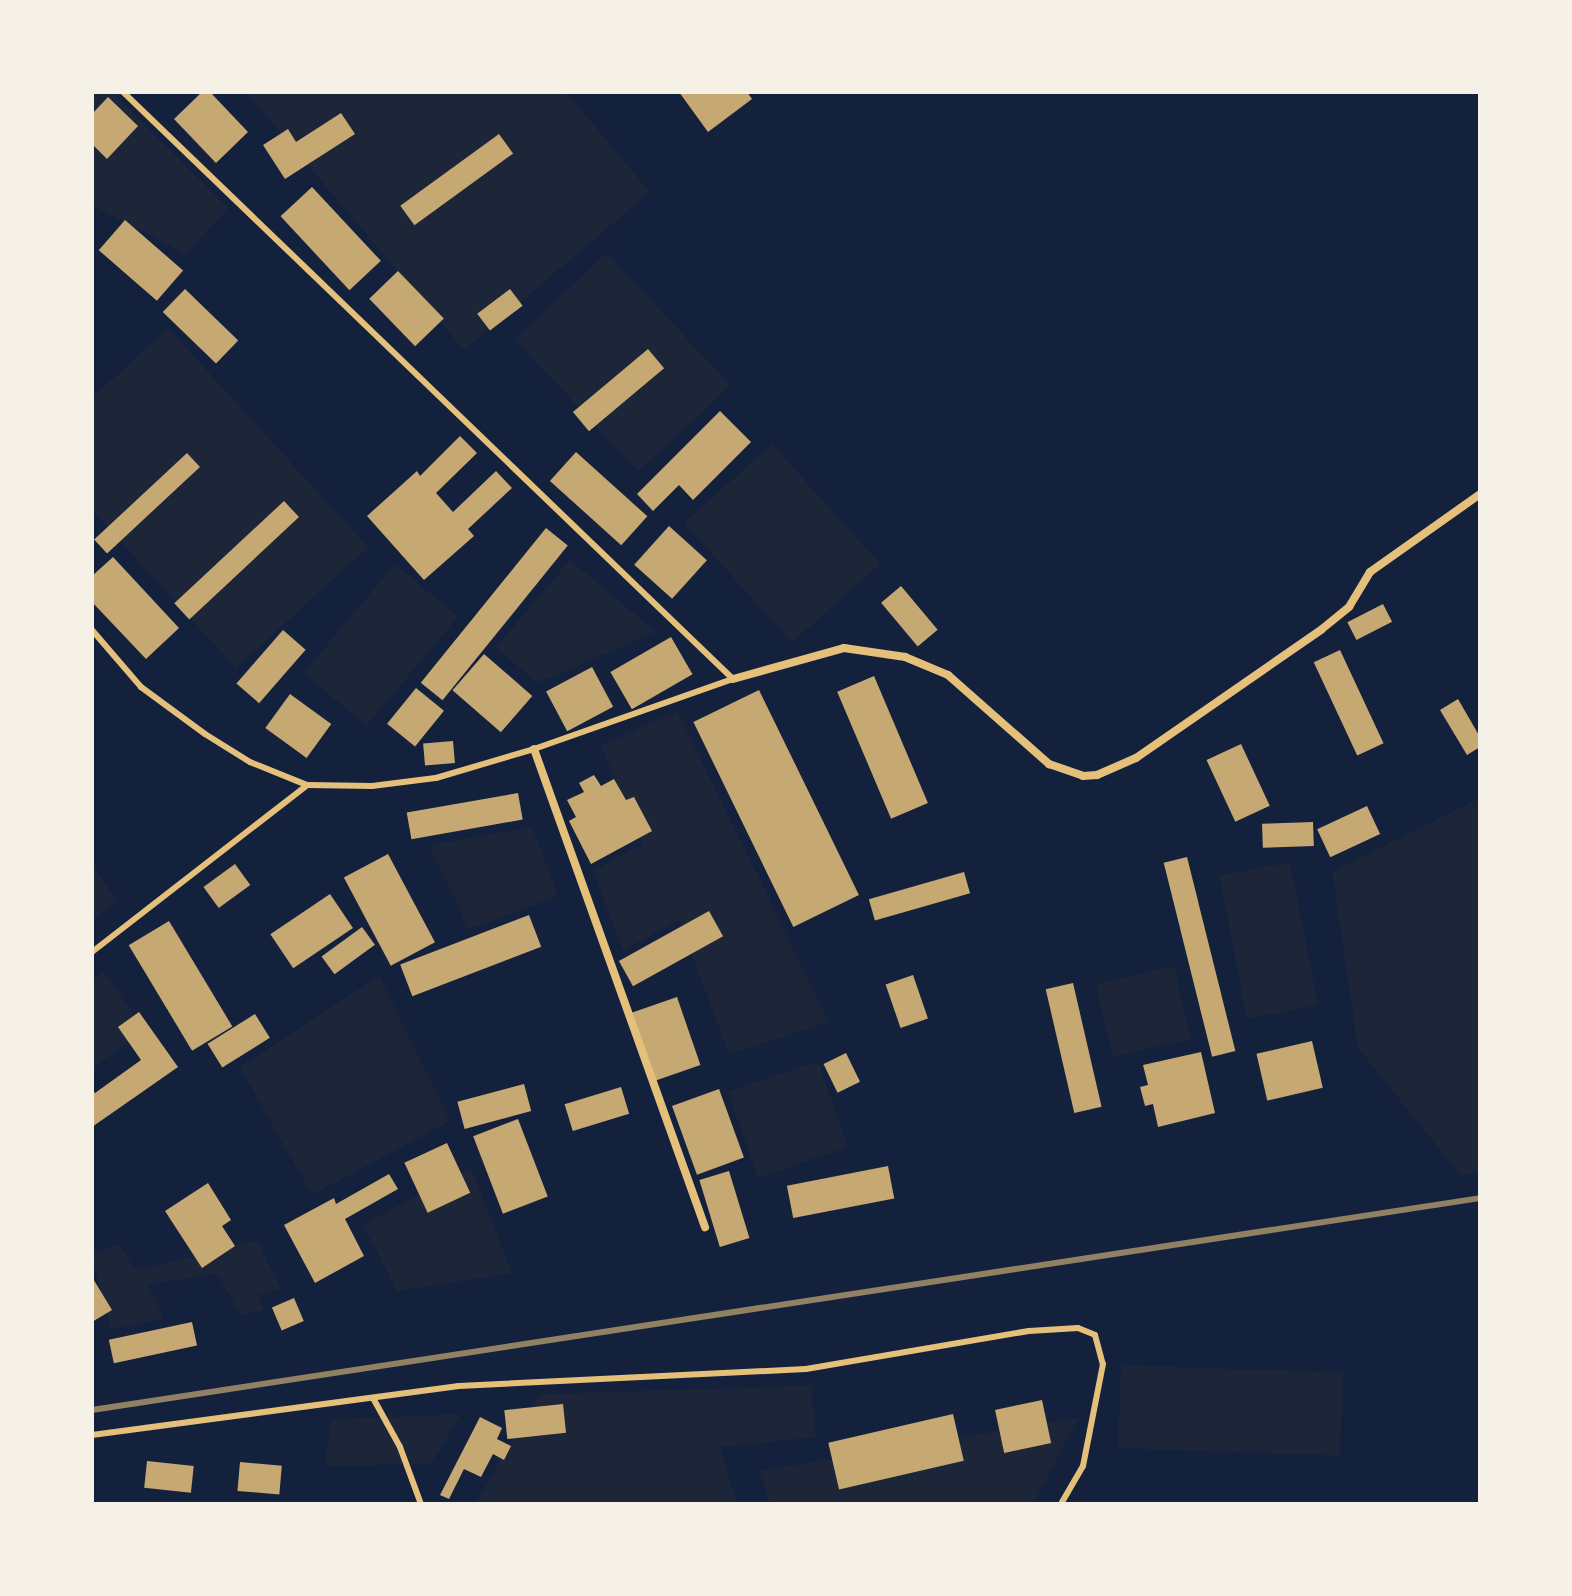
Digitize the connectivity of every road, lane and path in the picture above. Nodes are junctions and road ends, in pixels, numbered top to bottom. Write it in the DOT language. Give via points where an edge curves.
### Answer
graph roads {
  1 [pos="123,92"];
  2 [pos="1480,494"];
  3 [pos="92,630"];
  4 [pos="733,679"];
  5 [pos="534,749"];
  6 [pos="307,785"];
  7 [pos="92,952"];
  8 [pos="705,1227"];
  9 [pos="373,1398"];
  10 [pos="92,1435"];
  11 [pos="421,1504"];
  12 [pos="1061,1504"];
  1 -- 4 [label="lane"];
  2 -- 4 [label="street" via="1370,572 1349,607 1322,629 1136,758 1097,775 1083,776 1049,764 948,675 905,657 844,648"];
  3 -- 6 [label="lane" via="141,687 205,734 250,762"];
  4 -- 5 [label="lane"];
  5 -- 6 [label="lane" via="436,778 372,786"];
  5 -- 8 [label="street"];
  6 -- 7 [label="lane"];
  9 -- 10 [label="lane"];
  9 -- 11 [label="lane" via="400,1447"];
  9 -- 12 [label="lane" via="459,1386 806,1369 1029,1331 1078,1328 1095,1335 1103,1364 1083,1466"];
}
